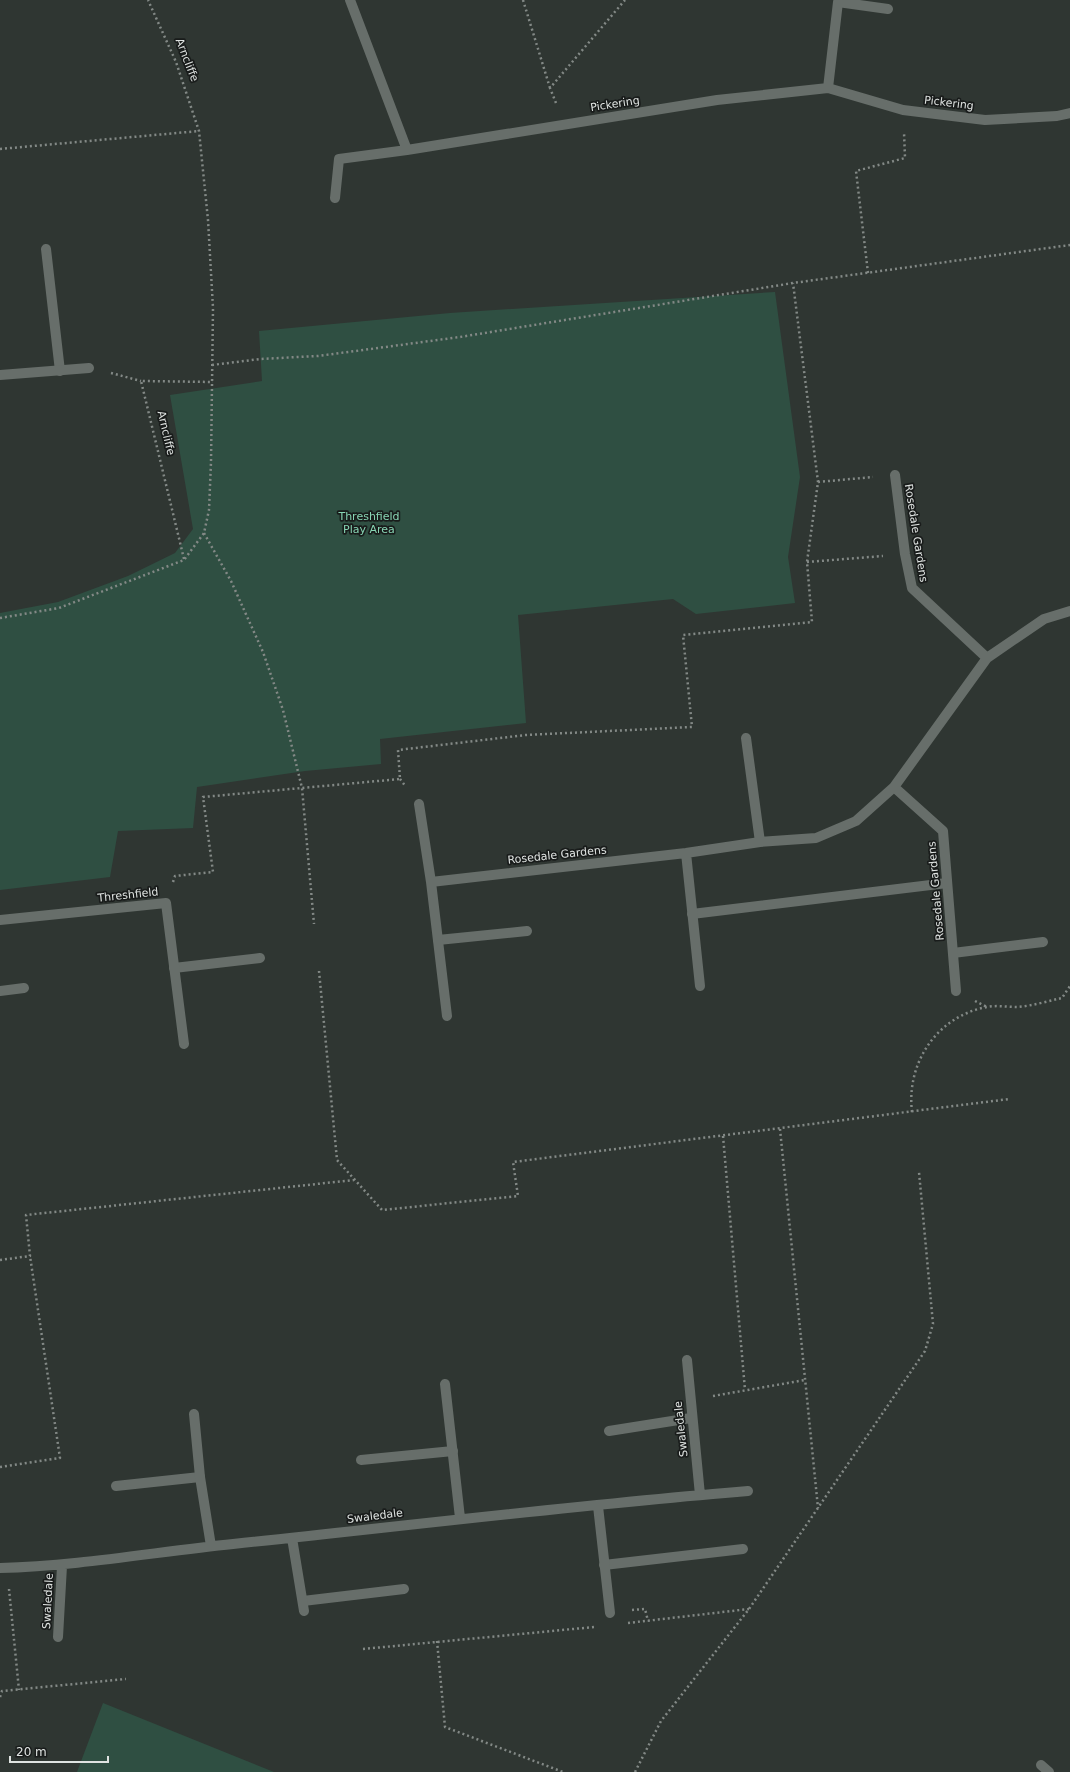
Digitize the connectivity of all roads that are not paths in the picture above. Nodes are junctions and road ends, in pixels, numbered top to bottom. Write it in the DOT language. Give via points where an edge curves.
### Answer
graph roads {
  1 [pos="350,0"];
  2 [pos="888,9"];
  3 [pos="828,88"];
  4 [pos="1070,113"];
  5 [pos="407,150"];
  6 [pos="335,198"];
  7 [pos="46,249"];
  8 [pos="89,368"];
  9 [pos="60,371"];
  10 [pos="0,375"];
  11 [pos="895,475"];
  12 [pos="1070,611"];
  13 [pos="987,658"];
  14 [pos="746,738"];
  15 [pos="894,787"];
  16 [pos="419,804"];
  17 [pos="760,842"];
  18 [pos="686,853"];
  19 [pos="431,882"];
  20 [pos="947,883"];
  21 [pos="692,914"];
  22 [pos="0,920"];
  23 [pos="527,930"];
  24 [pos="438,940"];
  25 [pos="1043,942"];
  26 [pos="953,953"];
  27 [pos="260,958"];
  28 [pos="174,968"];
  29 [pos="700,986"];
  30 [pos="24,988"];
  31 [pos="0,991"];
  32 [pos="956,991"];
  33 [pos="447,1016"];
  34 [pos="184,1044"];
  35 [pos="687,1360"];
  36 [pos="445,1384"];
  37 [pos="194,1414"];
  38 [pos="692,1418"];
  39 [pos="609,1431"];
  40 [pos="453,1451"];
  41 [pos="361,1460"];
  42 [pos="200,1477"];
  43 [pos="116,1486"];
  44 [pos="748,1491"];
  45 [pos="700,1495"];
  46 [pos="598,1506"];
  47 [pos="460,1518"];
  48 [pos="292,1538"];
  49 [pos="211,1546"];
  50 [pos="743,1549"];
  51 [pos="604,1565"];
  52 [pos="62,1566"];
  53 [pos="4,1568"];
  54 [pos="404,1589"];
  55 [pos="610,1613"];
  56 [pos="58,1638"];
  57 [pos="1041,1765"];
  58 [pos="1049,1772"];
  1 -- 5 [label="street"];
  2 -- 3 [label="street" via="838,2"];
  3 -- 4 [label="street, Pickering" via="903,110 985,120"];
  3 -- 5 [label="street, Pickering" via="717,100"];
  5 -- 6 [label="street, Pickering" via="339,159"];
  7 -- 9 [label="street"];
  8 -- 9 [label="street"];
  9 -- 10 [label="street"];
  11 -- 13 [label="street, Rosedale Gardens" via="912,588"];
  12 -- 13 [label="street, Rosedale Gardens" via="1044,619"];
  13 -- 15 [label="street, Rosedale Gardens"];
  14 -- 17 [label="street"];
  15 -- 17 [label="street, Rosedale Gardens" via="856,821 816,838"];
  15 -- 20 [label="street, Rosedale Gardens" via="942,831"];
  16 -- 19 [label="street"];
  17 -- 18 [label="street, Rosedale Gardens"];
  18 -- 19 [label="street, Rosedale Gardens"];
  18 -- 21 [label="street"];
  19 -- 24 [label="street"];
  20 -- 21 [label="street"];
  20 -- 26 [label="street, Rosedale Gardens"];
  21 -- 29 [label="street"];
  22 -- 28 [label="street, Threshfield" via="166,903"];
  23 -- 24 [label="street"];
  24 -- 33 [label="street"];
  25 -- 26 [label="street"];
  26 -- 32 [label="street, Rosedale Gardens"];
  27 -- 28 [label="street"];
  28 -- 34 [label="street, Threshfield"];
  30 -- 31 [label="street"];
  35 -- 38 [label="street, Swaledale"];
  36 -- 40 [label="street"];
  37 -- 42 [label="street"];
  38 -- 39 [label="street"];
  38 -- 45 [label="street, Swaledale"];
  40 -- 41 [label="street"];
  40 -- 47 [label="street"];
  42 -- 43 [label="street"];
  42 -- 49 [label="street"];
  44 -- 45 [label="street, Swaledale"];
  45 -- 46 [label="street, Swaledale"];
  46 -- 47 [label="street, Swaledale"];
  46 -- 51 [label="street"];
  47 -- 48 [label="street, Swaledale"];
  48 -- 49 [label="street, Swaledale"];
  48 -- 54 [label="street" via="304,1606"];
  49 -- 52 [label="street, Swaledale"];
  50 -- 51 [label="street"];
  51 -- 55 [label="street"];
  52 -- 53 [label="street, Swaledale"];
  52 -- 56 [label="street, Swaledale"];
  57 -- 58 [label="street"];
}
